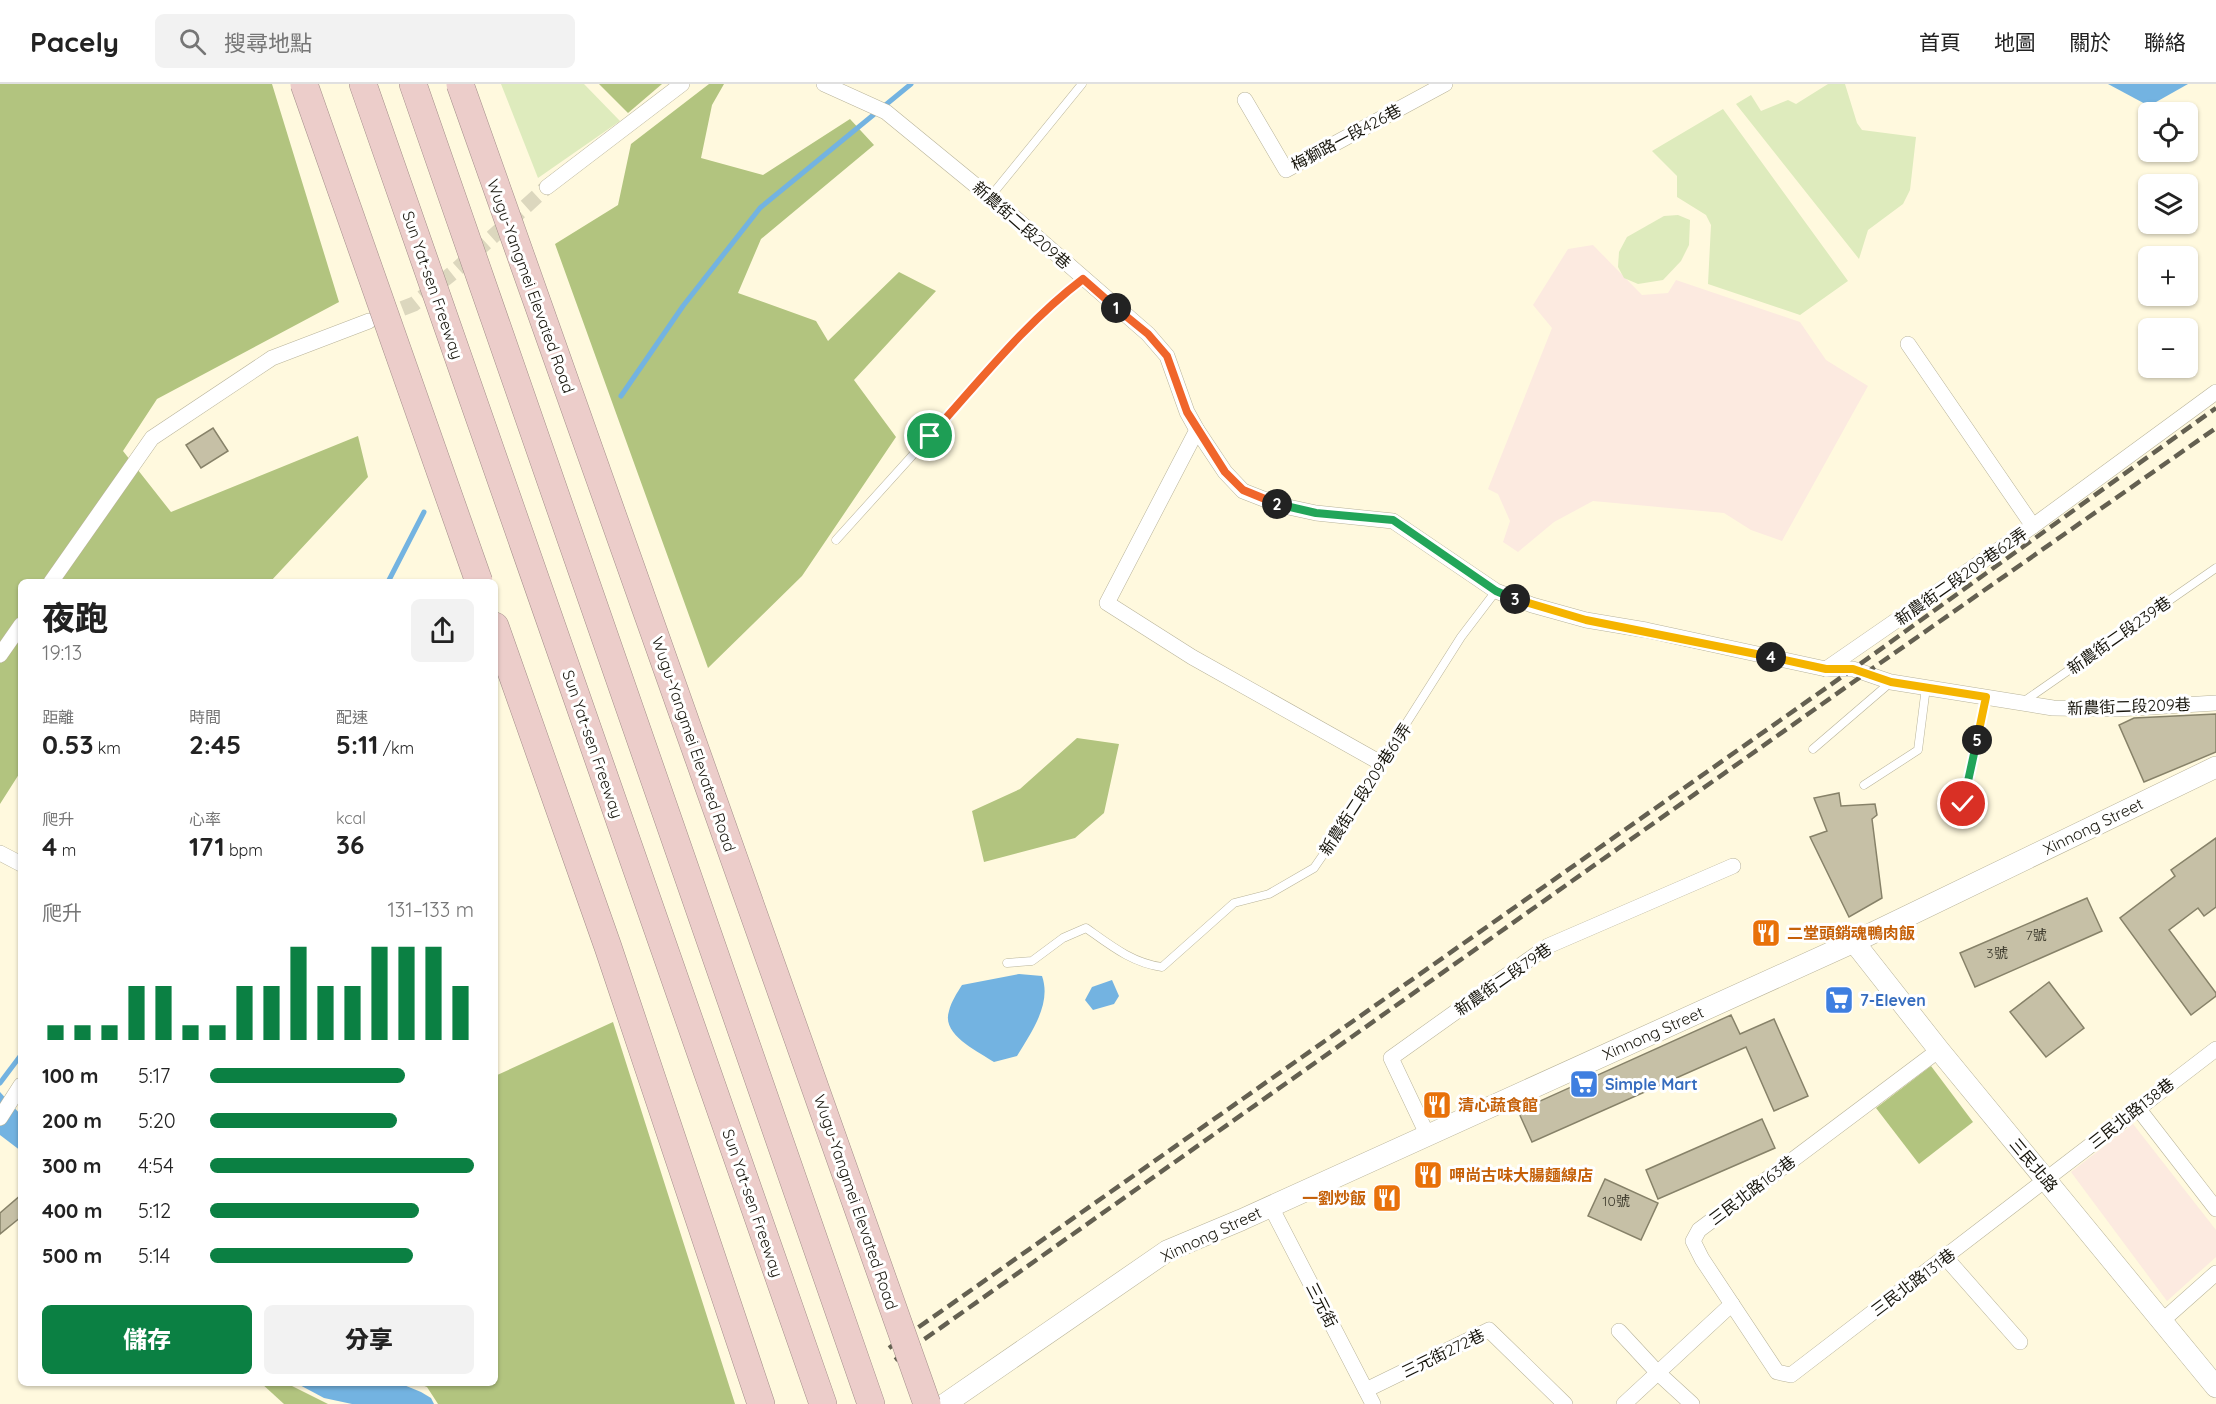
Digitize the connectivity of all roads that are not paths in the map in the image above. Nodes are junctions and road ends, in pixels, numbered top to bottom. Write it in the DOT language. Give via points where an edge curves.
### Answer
graph roads {
  1 [pos="304,84"];
  2 [pos="363,84"];
  3 [pos="413,84"];
  4 [pos="460,84"];
  5 [pos="682,84"];
  6 [pos="824,84"];
  7 [pos="1082,84"];
  8 [pos="1445,84"];
  9 [pos="1245,100"];
  10 [pos="547,187"];
  11 [pos="990,197"];
  12 [pos="1083,279"];
  13 [pos="369,321"];
  14 [pos="1908,344"];
  15 [pos="2216,392"];
  16 [pos="1197,430"];
  17 [pos="2033,526"];
  18 [pos="836,540"];
  19 [pos="2216,568"];
  20 [pos="53,579"];
  21 [pos="478,579"];
  22 [pos="1496,591"];
  23 [pos="18,629"];
  24 [pos="498,635"];
  25 [pos="0,655"];
  26 [pos="1826,669"];
  27 [pos="1891,682"];
  28 [pos="1926,687"];
  29 [pos="1986,697"];
  30 [pos="2022,703"];
  31 [pos="2216,703"];
  32 [pos="1813,749"];
  33 [pos="1379,762"];
  34 [pos="2216,767"];
  35 [pos="1864,785"];
  36 [pos="1963,804"];
  37 [pos="0,853"];
  38 [pos="18,862"];
  39 [pos="1733,866"];
  40 [pos="1854,942"];
  41 [pos="1006,963"];
  42 [pos="2216,1049"];
  43 [pos="1939,1050"];
  44 [pos="2137,1107"];
  45 [pos="1427,1134"];
  46 [pos="2046,1179"];
  47 [pos="1271,1207"];
  48 [pos="2216,1209"];
  49 [pos="1946,1258"];
  50 [pos="2216,1273"];
  51 [pos="1732,1304"];
  52 [pos="2162,1321"];
  53 [pos="1619,1330"];
  54 [pos="2020,1342"];
  55 [pos="1657,1372"];
  56 [pos="1777,1372"];
  57 [pos="2216,1387"];
  58 [pos="1369,1397"];
  59 [pos="761,1404"];
  60 [pos="823,1404"];
  61 [pos="872,1404"];
  62 [pos="927,1404"];
  63 [pos="945,1404"];
  64 [pos="1565,1404"];
  65 [pos="1624,1404"];
  66 [pos="1692,1404"];
  1 -- 21 [label="highway, bridge"];
  2 -- 60 [label="highway, Sun Yat-sen Freeway"];
  3 -- 61 [label="highway"];
  4 -- 62 [label="highway, Wugu-Yangmei Elevated Road, bridge"];
  5 -- 10 [label="street"];
  6 -- 11 [label="street, 新農街二段209巷" via="885,112"];
  7 -- 11 [label="lane"];
  8 -- 9 [label="street, 梅獅路一段426巷" via="1286,170"];
  11 -- 12 [label="street, 新農街二段209巷"];
  12 -- 16 [label="street, 新農街二段209巷" via="1148,334 1167,356"];
  12 -- 18 [label="lane" via="1023,333"];
  13 -- 20 [label="street" via="272,358 152,438"];
  14 -- 17 [label="street, 新農街二段209巷62弄"];
  15 -- 17 [label="street"];
  16 -- 22 [label="street, 新農街二段209巷" via="1225,472 1243,490 1279,505 1316,513 1393,520"];
  16 -- 33 [label="street" via="1107,603 1192,657"];
  17 -- 26 [label="street, 新農街二段209巷62弄"];
  19 -- 30 [label="lane, 新農街二段239巷"];
  22 -- 26 [label="street, 新農街二段209巷" via="1586,620"];
  22 -- 33 [label="lane, 新農街二段209巷61弄"];
  23 -- 25 [label="street"];
  24 -- 59 [label="highway" via="608,947"];
  26 -- 27 [label="street, 新農街二段209巷" via="1853,669"];
  27 -- 28 [label="street, 新農街二段209巷"];
  27 -- 32 [label="lane"];
  28 -- 29 [label="street, 新農街二段209巷"];
  28 -- 35 [label="lane" via="1918,750"];
  29 -- 30 [label="street, 新農街二段209巷"];
  29 -- 36 [label="lane"];
  30 -- 31 [label="street, 新農街二段209巷" via="2117,710"];
  33 -- 41 [label="lane, 新農街二段209巷61弄" via="1354,810 1314,868 1269,894 1234,903 1162,967 1144,965 1086,928 1063,938 1032,961"];
  34 -- 40 [label="street, Xinnong Street"];
  37 -- 38 [label="street"];
  39 -- 45 [label="street, 新農街二段79巷" via="1548,946 1391,1058"];
  40 -- 43 [label="street, 三民北路"];
  40 -- 45 [label="street, Xinnong Street"];
  42 -- 44 [label="street, 三民北路138巷"];
  43 -- 46 [label="street, 三民北路"];
  43 -- 51 [label="street, 三民北路163巷" via="1699,1230 1693,1241"];
  44 -- 46 [label="street, 三民北路138巷"];
  44 -- 48 [label="street"];
  45 -- 47 [label="street, Xinnong Street"];
  46 -- 49 [label="street, 三民北路131巷"];
  46 -- 52 [label="street, 三民北路"];
  47 -- 58 [label="street, 三元街"];
  47 -- 63 [label="street, Xinnong Street" via="1167,1251"];
  49 -- 54 [label="street"];
  49 -- 56 [label="street, 三民北路131巷" via="1791,1375"];
  50 -- 52 [label="street"];
  51 -- 55 [label="street"];
  51 -- 56 [label="street, 三民北路163巷"];
  52 -- 57 [label="street, 三民北路"];
  53 -- 55 [label="street"];
  55 -- 65 [label="street"];
  55 -- 66 [label="street"];
  58 -- 64 [label="street, 三元街272巷" via="1489,1330"];
}
